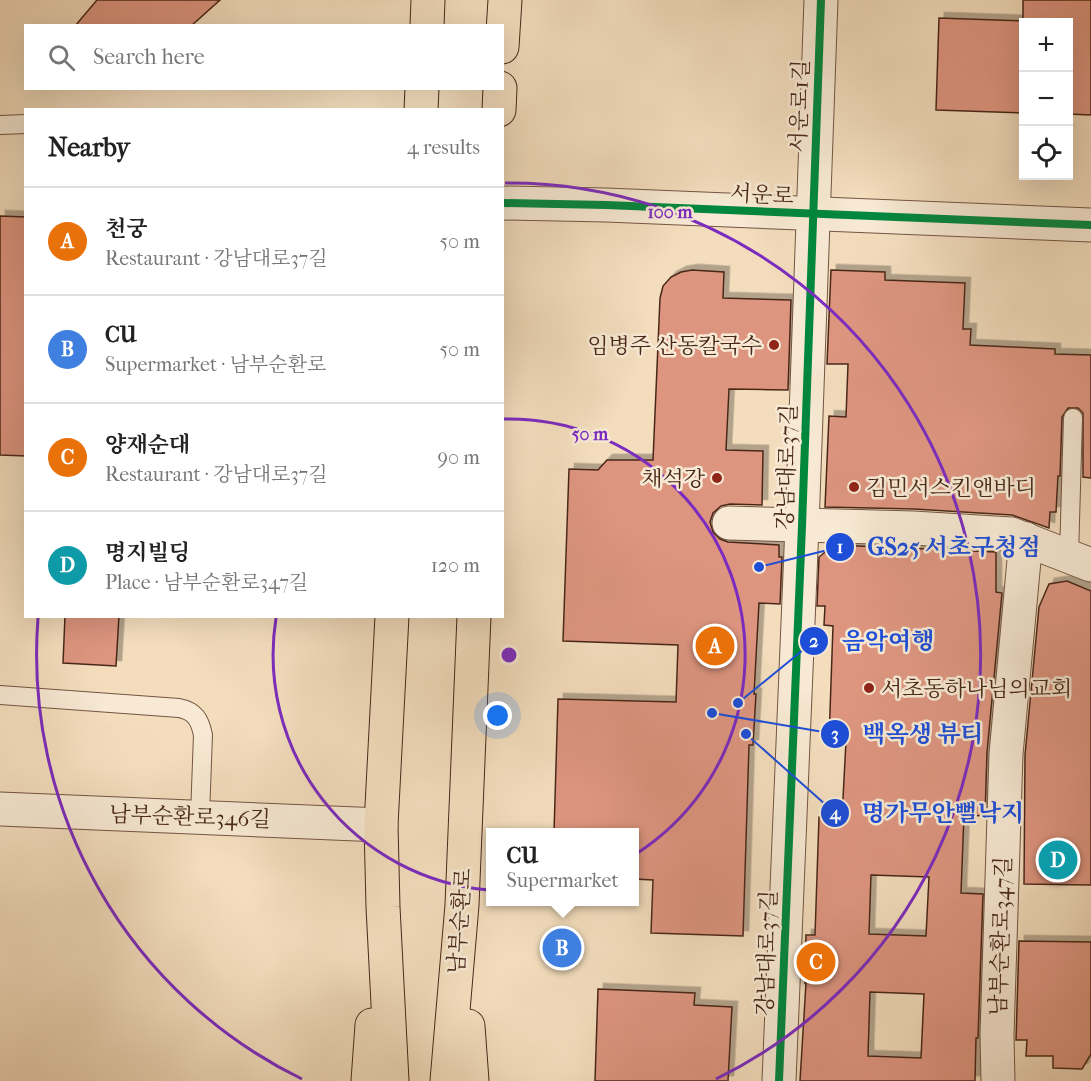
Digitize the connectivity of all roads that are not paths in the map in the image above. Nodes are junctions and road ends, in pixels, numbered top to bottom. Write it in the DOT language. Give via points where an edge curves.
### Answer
graph roads {
  1 [pos="428,0"];
  2 [pos="506,0"];
  3 [pos="821,0"];
  4 [pos="427,24"];
  5 [pos="504,24"];
  6 [pos="422,90"];
  7 [pos="500,90"];
  8 [pos="421,108"];
  9 [pos="499,108"];
  10 [pos="0,124"];
  11 [pos="24,124"];
  12 [pos="504,203"];
  13 [pos="813,214"];
  14 [pos="1091,225"];
  15 [pos="1073,418"];
  16 [pos="729,524"];
  17 [pos="802,526"];
  18 [pos="1026,539"];
  19 [pos="1080,560"];
  20 [pos="392,618"];
  21 [pos="474,618"];
  22 [pos="0,695"];
  23 [pos="0,809"];
  24 [pos="200,816"];
  25 [pos="381,825"];
  26 [pos="462,905"];
  27 [pos="383,906"];
  28 [pos="368,1081"];
  29 [pos="392,1081"];
  30 [pos="447,1081"];
  31 [pos="471,1081"];
  32 [pos="779,1081"];
  33 [pos="998,1081"];
  1 -- 4 [label="main road"];
  2 -- 5 [label="main road"];
  3 -- 13 [label="street, 서운로1길"];
  6 -- 8 [label="main road"];
  7 -- 9 [label="main road"];
  10 -- 11 [label="lane"];
  12 -- 13 [label="street, 서운로"];
  13 -- 14 [label="street, 서운로"];
  13 -- 17 [label="street, 강남대로37길"];
  15 -- 19 [label="lane"];
  16 -- 17 [label="street, 강남대로37길"];
  17 -- 18 [label="street, 강남대로37길" via="1011,534"];
  17 -- 32 [label="street, 강남대로37길"];
  18 -- 19 [label="street, 강남대로37길"];
  18 -- 33 [label="street, 남부순환로347길" via="1006,754"];
  20 -- 25 [label="main road"];
  21 -- 26 [label="main road, 남부순환로"];
  22 -- 24 [label="lane" via="179,708 193,713 203,735"];
  23 -- 24 [label="street, 남부순환로346길"];
  24 -- 25 [label="street, 남부순환로346길"];
  25 -- 27 [label="main road"];
  26 -- 30 [label="main road, 남부순환로"];
  26 -- 31 [label="main road"];
  27 -- 28 [label="main road"];
  27 -- 29 [label="main road"];
}
